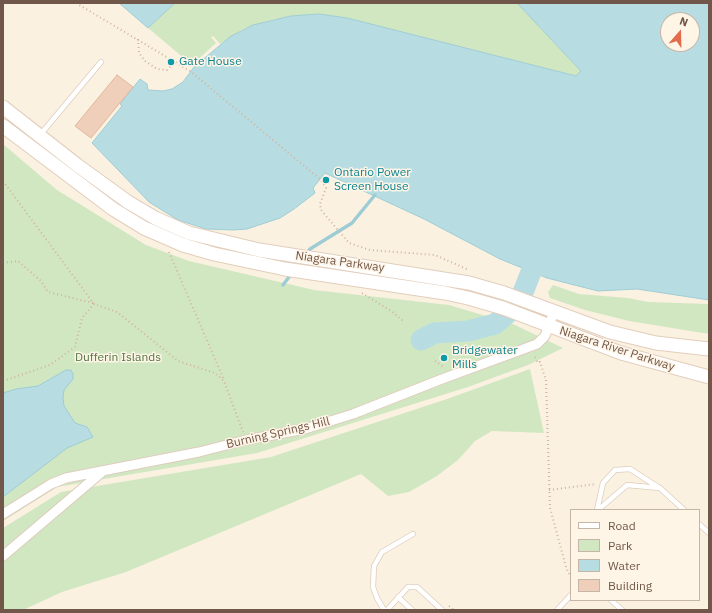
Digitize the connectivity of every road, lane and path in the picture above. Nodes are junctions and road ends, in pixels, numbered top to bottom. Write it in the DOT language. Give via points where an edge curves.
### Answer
graph roads {
  1 [pos="76,3"];
  2 [pos="138,39"];
  3 [pos="101,62"];
  4 [pos="175,62"];
  5 [pos="3,107"];
  6 [pos="3,126"];
  7 [pos="39,136"];
  8 [pos="3,181"];
  9 [pos="168,249"];
  10 [pos="3,263"];
  11 [pos="471,271"];
  12 [pos="371,298"];
  13 [pos="94,304"];
  14 [pos="554,312"];
  15 [pos="526,317"];
  16 [pos="404,322"];
  17 [pos="549,326"];
  18 [pos="709,350"];
  19 [pos="536,357"];
  20 [pos="709,377"];
  21 [pos="3,381"];
  22 [pos="224,381"];
  23 [pos="246,440"];
  24 [pos="104,470"];
  25 [pos="603,483"];
  26 [pos="660,488"];
  27 [pos="549,490"];
  28 [pos="597,509"];
  29 [pos="598,509"];
  30 [pos="683,509"];
  31 [pos="3,514"];
  32 [pos="700,525"];
  33 [pos="709,533"];
  34 [pos="412,534"];
  35 [pos="3,556"];
  36 [pos="570,576"];
  37 [pos="570,596"];
  38 [pos="398,597"];
  39 [pos="612,601"];
  40 [pos="386,610"];
  41 [pos="412,610"];
  42 [pos="442,610"];
  43 [pos="557,610"];
  44 [pos="622,610"];
  1 -- 2 [label="path"];
  2 -- 4 [label="path"];
  2 -- 4 [label="path" via="139,53 145,62 157,69 166,70"];
  3 -- 7 [label="lane"];
  4 -- 11 [label="path" via="190,71 321,180 326,188 320,208 344,238 354,246 370,250 435,255"];
  5 -- 7 [label="main road, Niagara Parkway"];
  6 -- 15 [label="main road, Niagara Parkway" via="144,228 172,241 199,250 284,269 445,292"];
  7 -- 14 [label="main road, Niagara Parkway" via="121,198 165,223 212,240 289,255 425,275 488,288"];
  8 -- 13 [label="path"];
  9 -- 22 [label="path"];
  10 -- 13 [label="path" via="18,261 41,281 48,292"];
  12 -- 16 [label="path"];
  13 -- 21 [label="path" via="82,318 75,347 50,365"];
  13 -- 22 [label="path" via="117,312 178,361 215,373"];
  14 -- 17 [label="street, Burning Springs Hill"];
  14 -- 18 [label="main road, Niagara Parkway" via="596,328 639,340"];
  15 -- 17 [label="main road, Niagara River Parkway"];
  17 -- 20 [label="main road, Niagara River Parkway" via="640,359"];
  17 -- 23 [label="street, Burning Springs Hill" via="541,341 529,348 353,414 305,429"];
  19 -- 27 [label="path" via="546,380"];
  22 -- 23 [label="path"];
  23 -- 24 [label="street, Burning Springs Hill" via="199,452"];
  24 -- 31 [label="street" via="50,484"];
  24 -- 35 [label="street, Burning Springs Hill"];
  25 -- 26 [label="lane" via="614,470 630,469"];
  25 -- 27 [label="path"];
  25 -- 28 [label="lane"];
  26 -- 29 [label="lane" via="627,485"];
  26 -- 30 [label="lane"];
  27 -- 36 [label="path" via="550,508"];
  32 -- 33 [label="lane"];
  34 -- 40 [label="lane" via="382,552 374,566 373,587 376,598"];
  37 -- 43 [label="lane"];
  38 -- 40 [label="lane"];
  38 -- 41 [label="lane"];
  38 -- 42 [label="lane" via="408,587 417,587"];
  39 -- 44 [label="lane"];
}
